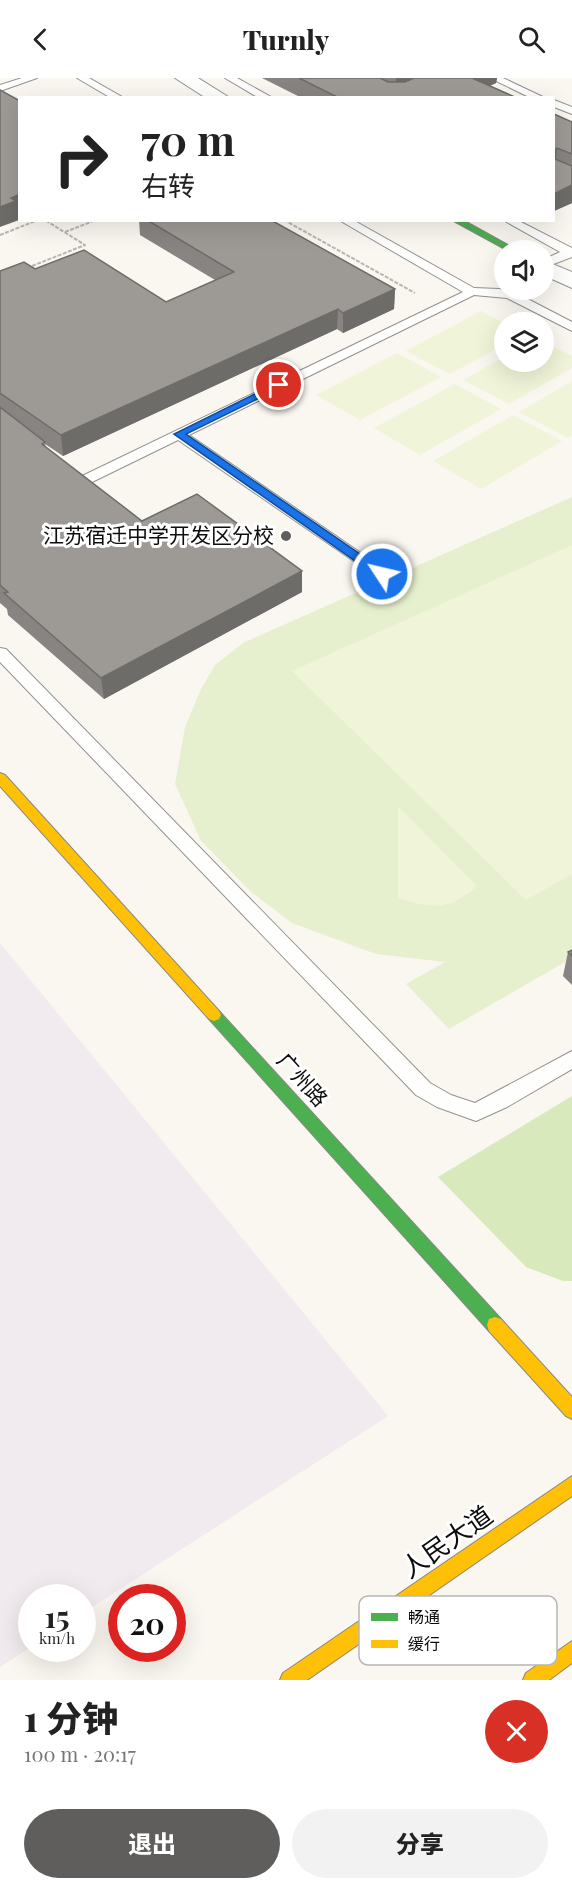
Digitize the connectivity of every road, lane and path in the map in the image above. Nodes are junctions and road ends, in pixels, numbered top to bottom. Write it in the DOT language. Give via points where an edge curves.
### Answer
graph roads {
  1 [pos="32,78"];
  2 [pos="82,78"];
  3 [pos="184,78"];
  4 [pos="230,78"];
  5 [pos="495,78"];
  6 [pos="0,88"];
  7 [pos="114,96"];
  8 [pos="217,96"];
  9 [pos="264,96"];
  10 [pos="536,96"];
  11 [pos="555,103"];
  12 [pos="572,111"];
  13 [pos="33,222"];
  14 [pos="48,222"];
  15 [pos="91,222"];
  16 [pos="288,222"];
  17 [pos="348,222"];
  18 [pos="460,222"];
  19 [pos="512,222"];
  20 [pos="64,232"];
  21 [pos="0,235"];
  22 [pos="494,240"];
  23 [pos="571,252"];
  24 [pos="554,260"];
  25 [pos="21,270"];
  26 [pos="554,271"];
  27 [pos="572,281"];
  28 [pos="472,292"];
  29 [pos="439,306"];
  30 [pos="572,327"];
  31 [pos="179,434"];
  32 [pos="83,481"];
  33 [pos="382,574"];
  34 [pos="0,653"];
  35 [pos="0,778"];
  36 [pos="572,1059"];
  37 [pos="572,1410"];
  38 [pos="572,1485"];
  39 [pos="411,1596"];
  40 [pos="359,1632"];
  41 [pos="572,1651"];
  42 [pos="557,1662"];
  43 [pos="553,1665"];
  44 [pos="290,1680"];
  45 [pos="533,1680"];
  1 -- 6 [label="lane"];
  2 -- 7 [label="lane"];
  3 -- 8 [label="street"];
  4 -- 9 [label="lane"];
  5 -- 10 [label="lane"];
  11 -- 12 [label="lane"];
  13 -- 21 [label="path"];
  14 -- 20 [label="path"];
  15 -- 20 [label="path"];
  16 -- 29 [label="path"];
  17 -- 28 [label="lane"];
  18 -- 22 [label="main road"];
  19 -- 23 [label="lane"];
  20 -- 25 [label="path" via="85,245"];
  23 -- 24 [label="lane"];
  26 -- 27 [label="street"];
  28 -- 29 [label="lane"];
  28 -- 30 [label="lane" via="489,289 511,294"];
  29 -- 31 [label="lane"];
  31 -- 32 [label="lane"];
  31 -- 33 [label="lane"];
  34 -- 36 [label="lane" via="423,1089 476,1112"];
  35 -- 37 [label="main road, 广州路"];
  38 -- 39 [label="main road, 人民大道"];
  40 -- 44 [label="main road, 人民大道"];
  41 -- 42 [label="main road"];
  43 -- 45 [label="main road"];
}
